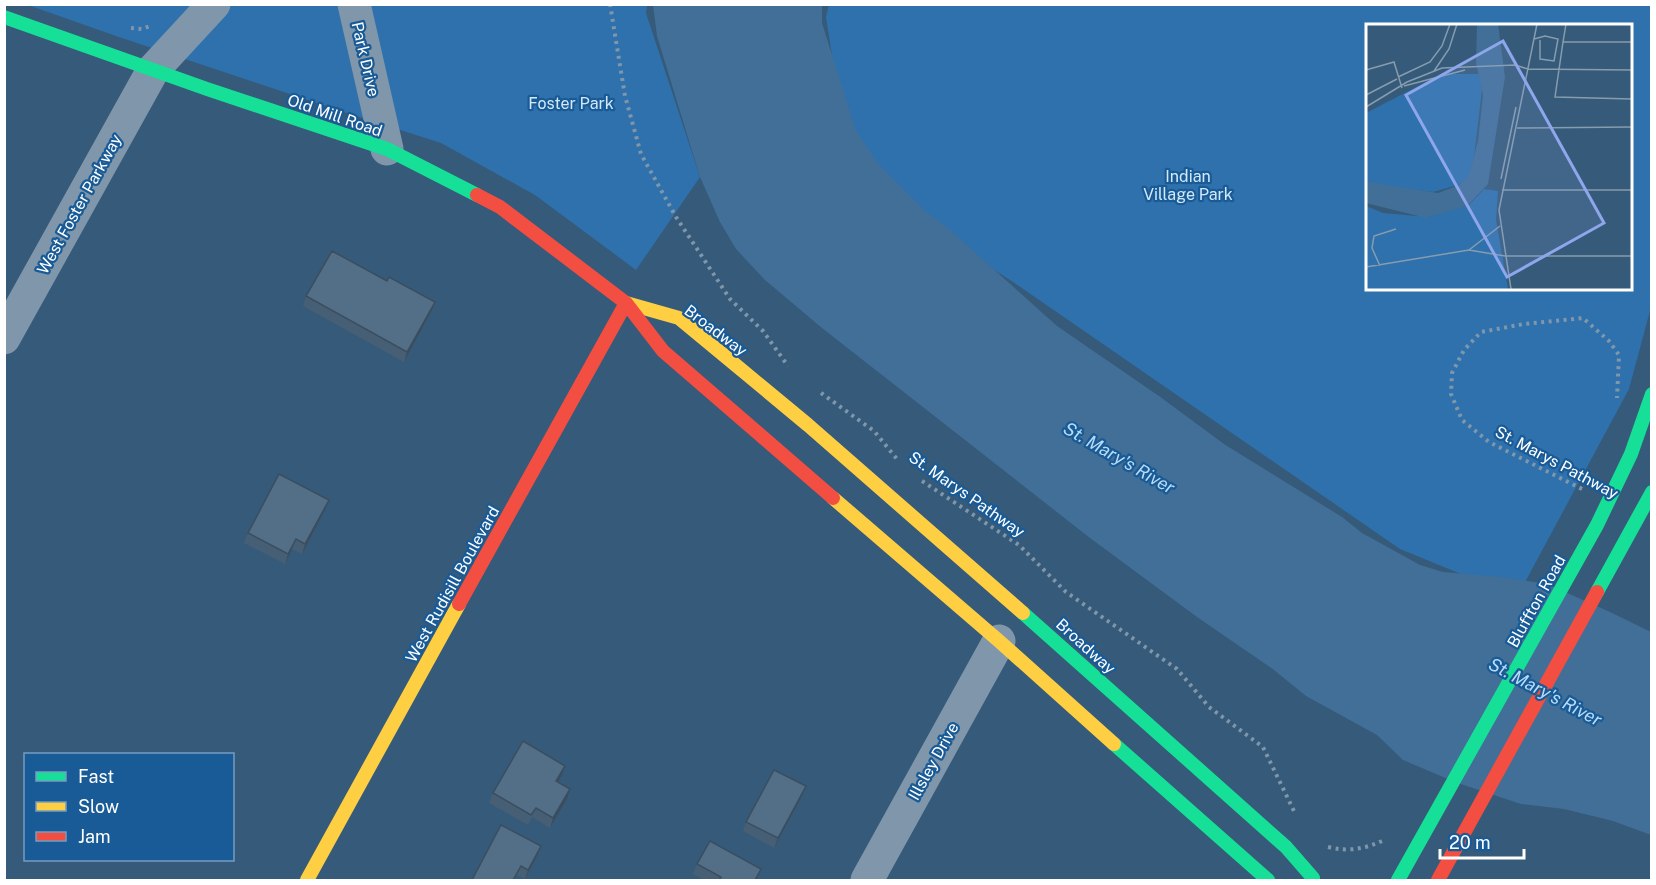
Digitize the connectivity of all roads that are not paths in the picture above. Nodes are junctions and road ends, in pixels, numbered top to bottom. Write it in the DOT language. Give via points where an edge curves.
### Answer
graph roads {
  1 [pos="214,4"];
  2 [pos="354,4"];
  3 [pos="4,17"];
  4 [pos="153,70"];
  5 [pos="387,149"];
  6 [pos="626,303"];
  7 [pos="4,338"];
  8 [pos="1652,394"];
  9 [pos="1652,492"];
  10 [pos="999,641"];
  11 [pos="307,880"];
  12 [pos="867,880"];
  13 [pos="1268,880"];
  14 [pos="1313,880"];
  15 [pos="1398,880"];
  16 [pos="1438,880"];
  1 -- 4 [label="street"];
  2 -- 5 [label="street, Park Drive"];
  3 -- 4 [label="main road, Old Mill Road"];
  4 -- 5 [label="main road, Old Mill Road"];
  4 -- 7 [label="street, West Foster Parkway"];
  5 -- 6 [label="main road, Old Mill Road" via="500,207"];
  6 -- 10 [label="main road" via="663,351"];
  6 -- 11 [label="main road, West Rudisill Boulevard"];
  6 -- 14 [label="main road, Broadway" via="679,318 808,425 1286,847"];
  8 -- 15 [label="main road, Bluffton Road" via="1631,454 1597,525"];
  9 -- 16 [label="main road"];
  10 -- 12 [label="street, Illsley Drive"];
  10 -- 13 [label="main road"];
}
